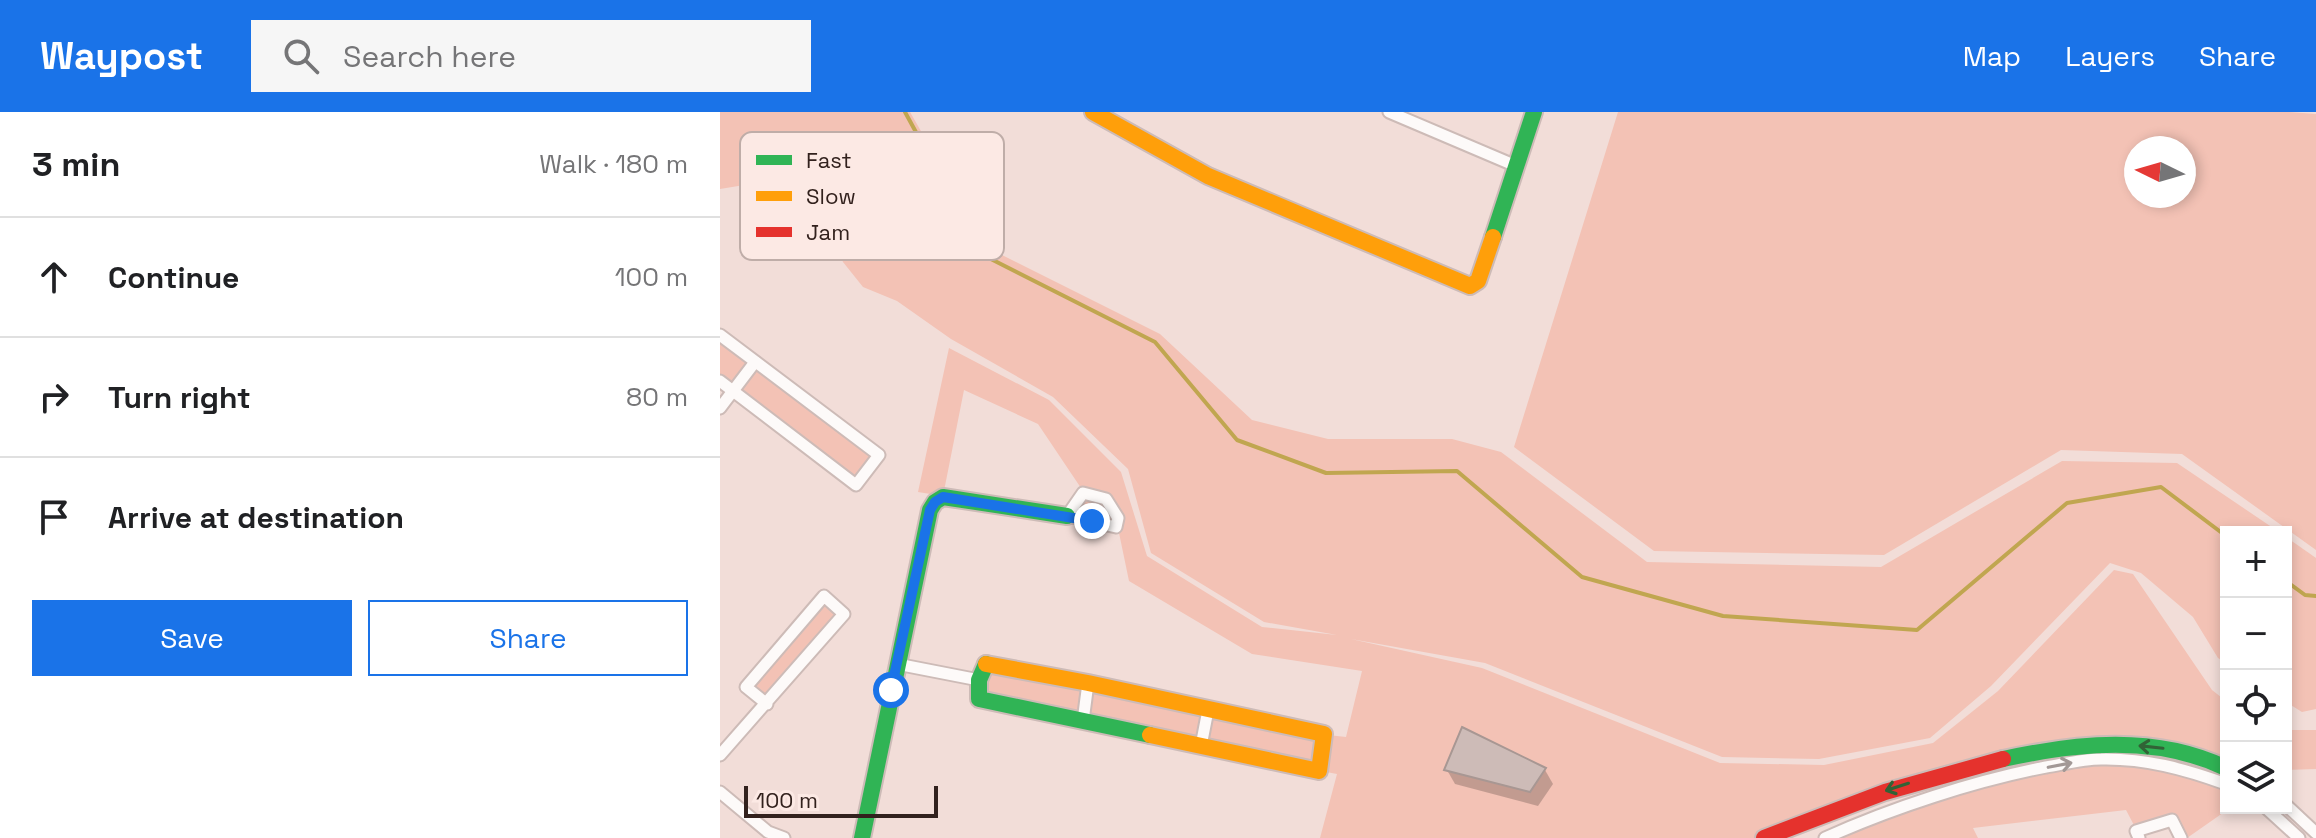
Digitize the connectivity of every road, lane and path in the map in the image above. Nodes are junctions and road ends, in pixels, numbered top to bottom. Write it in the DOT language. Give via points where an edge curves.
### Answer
graph roads {
  1 [pos="1093,112"];
  2 [pos="1389,112"];
  3 [pos="1534,112"];
  4 [pos="1516,166"];
  5 [pos="720,335"];
  6 [pos="755,362"];
  7 [pos="720,381"];
  8 [pos="733,391"];
  9 [pos="720,408"];
  10 [pos="1067,516"];
  11 [pos="897,664"];
  12 [pos="979,680"];
  13 [pos="1088,683"];
  14 [pos="767,704"];
  15 [pos="1208,710"];
  16 [pos="1083,721"];
  17 [pos="1201,746"];
  18 [pos="720,755"];
  19 [pos="2220,766"];
  20 [pos="2006,767"];
  21 [pos="2220,782"];
  22 [pos="720,792"];
  23 [pos="2292,811"];
  24 [pos="2273,814"];
  25 [pos="2316,833"];
  26 [pos="769,835"];
  27 [pos="784,838"];
  28 [pos="862,838"];
  29 [pos="1764,838"];
  30 [pos="1825,838"];
  31 [pos="2139,838"];
  32 [pos="2181,838"];
  33 [pos="2299,838"];
  1 -- 4 [label="street" via="1208,176 1470,286 1478,281"];
  2 -- 4 [label="street"];
  3 -- 4 [label="street"];
  5 -- 6 [label="street"];
  6 -- 8 [label="street"];
  6 -- 8 [label="street" via="879,455 856,485"];
  7 -- 8 [label="street"];
  8 -- 9 [label="street"];
  10 -- 11 [label="street" via="943,497 935,502"];
  11 -- 12 [label="street"];
  11 -- 28 [label="street"];
  12 -- 13 [label="street" via="986,664"];
  12 -- 16 [label="street" via="979,699"];
  13 -- 15 [label="street"];
  13 -- 16 [label="street"];
  14 -- 14 [label="street" via="844,614 824,596 746,687"];
  14 -- 18 [label="street"];
  15 -- 17 [label="street"];
  15 -- 17 [label="street" via="1324,734 1319,771"];
  16 -- 17 [label="street"];
  19 -- 20 [label="street, one-way" via="2175,749 2101,744 2063,747"];
  20 -- 21 [label="street, one-way" via="2121,759"];
  20 -- 29 [label="street, one-way" via="1912,782"];
  20 -- 30 [label="street"];
  22 -- 26 [label="street"];
  23 -- 25 [label="street"];
  24 -- 33 [label="street"];
  26 -- 27 [label="street"];
  31 -- 32 [label="street" via="2136,831 2172,820"];
}
